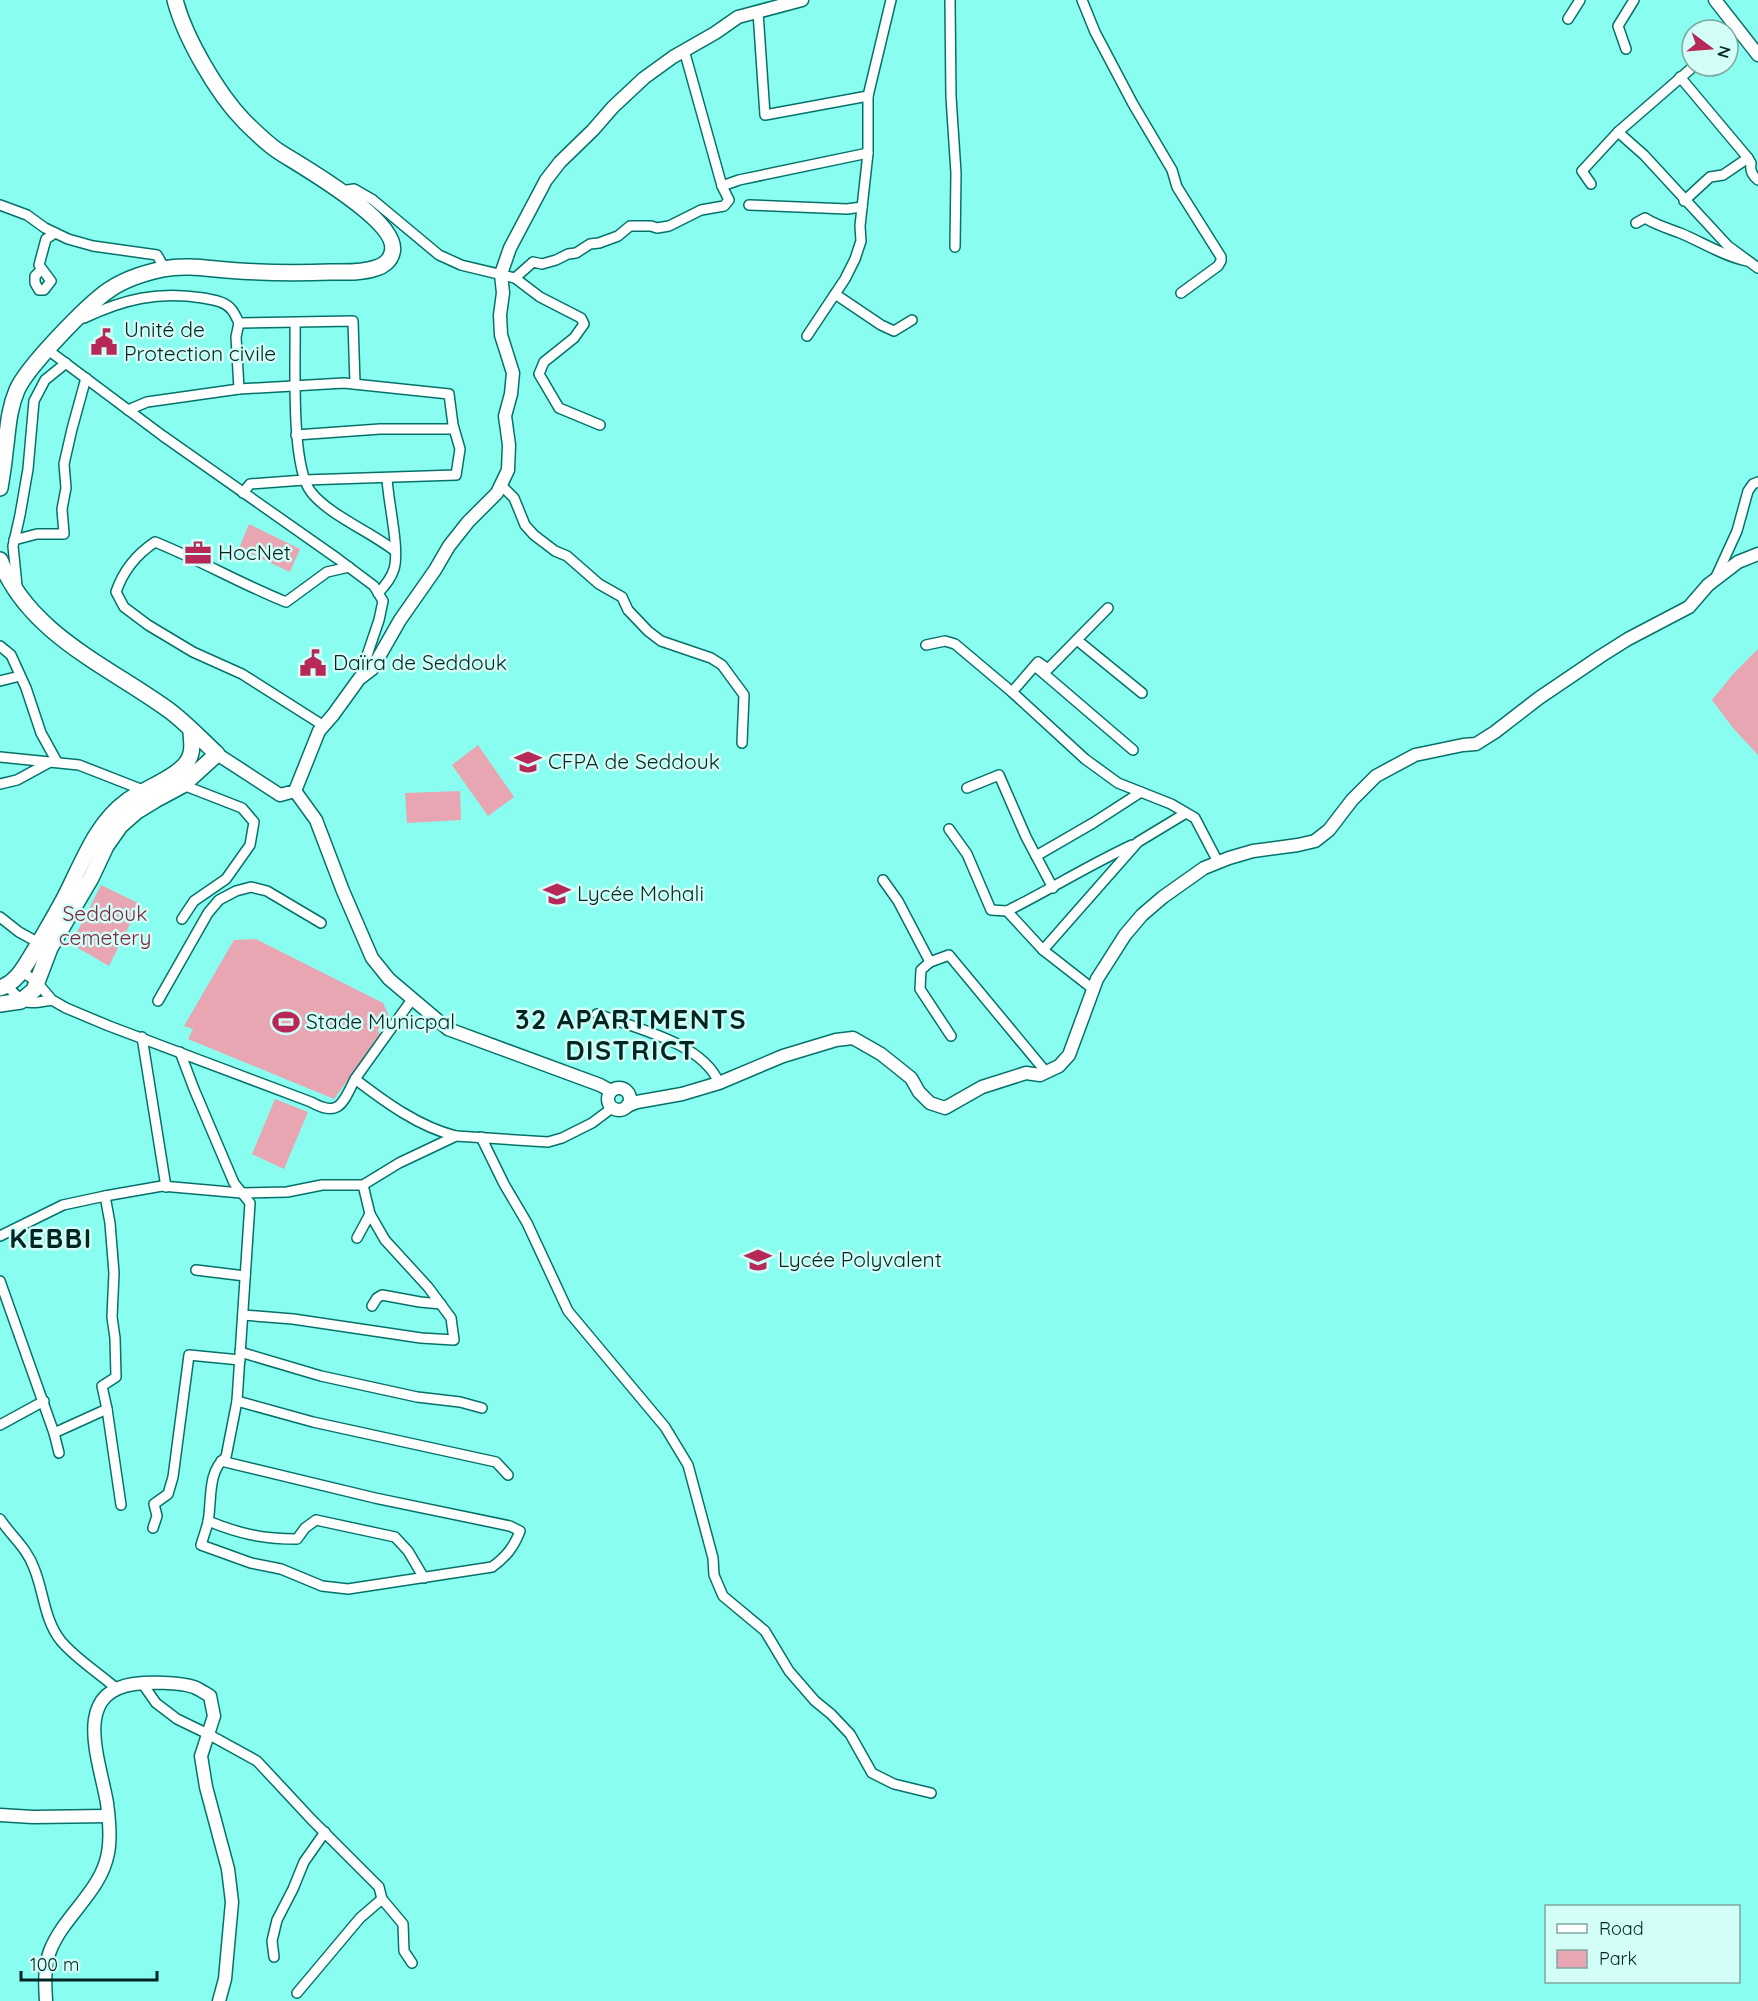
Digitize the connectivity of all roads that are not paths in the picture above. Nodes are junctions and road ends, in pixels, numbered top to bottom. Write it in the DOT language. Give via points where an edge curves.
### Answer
graph roads {
  1 [pos="175,0"];
  2 [pos="802,0"];
  3 [pos="891,0"];
  4 [pos="950,0"];
  5 [pos="1082,0"];
  6 [pos="1580,0"];
  7 [pos="1634,0"];
  8 [pos="1715,0"];
  9 [pos="758,12"];
  10 [pos="1724,18"];
  11 [pos="1568,19"];
  12 [pos="1740,40"];
  13 [pos="684,50"];
  14 [pos="1626,50"];
  15 [pos="1758,55"];
  16 [pos="1680,77"];
  17 [pos="1681,78"];
  18 [pos="868,96"];
  19 [pos="1618,132"];
  20 [pos="868,153"];
  21 [pos="1748,158"];
  22 [pos="1758,180"];
  23 [pos="1591,184"];
  24 [pos="722,186"];
  25 [pos="341,191"];
  26 [pos="1684,201"];
  27 [pos="0,205"];
  28 [pos="749,205"];
  29 [pos="862,207"];
  30 [pos="1636,223"];
  31 [pos="55,233"];
  32 [pos="955,247"];
  33 [pos="1747,261"];
  34 [pos="1758,268"];
  35 [pos="42,269"];
  36 [pos="165,269"];
  37 [pos="501,274"];
  38 [pos="514,278"];
  39 [pos="1180,293"];
  40 [pos="835,294"];
  41 [pos="912,320"];
  42 [pos="73,323"];
  43 [pos="239,323"];
  44 [pos="295,323"];
  45 [pos="807,336"];
  46 [pos="48,350"];
  47 [pos="66,363"];
  48 [pos="86,378"];
  49 [pos="355,384"];
  50 [pos="296,387"];
  51 [pos="239,389"];
  52 [pos="128,410"];
  53 [pos="600,425"];
  54 [pos="454,429"];
  55 [pos="296,435"];
  56 [pos="387,478"];
  57 [pos="304,480"];
  58 [pos="1758,482"];
  59 [pos="501,485"];
  60 [pos="0,488"];
  61 [pos="243,493"];
  62 [pos="14,540"];
  63 [pos="395,551"];
  64 [pos="1758,554"];
  65 [pos="0,560"];
  66 [pos="349,567"];
  67 [pos="1715,579"];
  68 [pos="17,591"];
  69 [pos="378,593"];
  70 [pos="1108,608"];
  71 [pos="1077,640"];
  72 [pos="926,645"];
  73 [pos="0,646"];
  74 [pos="1035,666"];
  75 [pos="20,676"];
  76 [pos="359,679"];
  77 [pos="0,681"];
  78 [pos="1012,692"];
  79 [pos="1142,693"];
  80 [pos="324,726"];
  81 [pos="191,730"];
  82 [pos="742,743"];
  83 [pos="1133,750"];
  84 [pos="217,754"];
  85 [pos="0,757"];
  86 [pos="54,762"];
  87 [pos="0,784"];
  88 [pos="183,785"];
  89 [pos="967,788"];
  90 [pos="143,790"];
  91 [pos="295,791"];
  92 [pos="1141,792"];
  93 [pos="1186,813"];
  94 [pos="949,829"];
  95 [pos="1138,842"];
  96 [pos="1036,856"];
  97 [pos="1218,862"];
  98 [pos="883,880"];
  99 [pos="1053,888"];
  100 [pos="207,893"];
  101 [pos="219,900"];
  102 [pos="1007,911"];
  103 [pos="0,917"];
  104 [pos="182,919"];
  105 [pos="321,923"];
  106 [pos="39,943"];
  107 [pos="1042,950"];
  108 [pos="930,962"];
  109 [pos="22,972"];
  110 [pos="36,981"];
  111 [pos="3,987"];
  112 [pos="1093,989"];
  113 [pos="413,998"];
  114 [pos="52,1000"];
  115 [pos="21,1001"];
  116 [pos="158,1001"];
  117 [pos="0,1004"];
  118 [pos="597,1014"];
  119 [pos="951,1036"];
  120 [pos="142,1037"];
  121 [pos="180,1052"];
  122 [pos="1046,1072"];
  123 [pos="355,1079"];
  124 [pos="719,1083"];
  125 [pos="611,1091"];
  126 [pos="628,1100"];
  127 [pos="612,1108"];
  128 [pos="456,1136"];
  129 [pos="481,1137"];
  130 [pos="363,1185"];
  131 [pos="166,1186"];
  132 [pos="241,1193"];
  133 [pos="105,1196"];
  134 [pos="370,1214"];
  135 [pos="0,1236"];
  136 [pos="357,1238"];
  137 [pos="196,1270"];
  138 [pos="245,1276"];
  139 [pos="0,1281"];
  140 [pos="441,1304"];
  141 [pos="372,1306"];
  142 [pos="243,1315"];
  143 [pos="240,1356"];
  144 [pos="44,1401"];
  145 [pos="237,1401"];
  146 [pos="482,1408"];
  147 [pos="107,1409"];
  148 [pos="0,1425"];
  149 [pos="54,1433"];
  150 [pos="59,1453"];
  151 [pos="221,1461"];
  152 [pos="508,1475"];
  153 [pos="121,1505"];
  154 [pos="0,1520"];
  155 [pos="208,1521"];
  156 [pos="153,1528"];
  157 [pos="424,1578"];
  158 [pos="142,1683"];
  159 [pos="117,1689"];
  160 [pos="208,1734"];
  161 [pos="931,1793"];
  162 [pos="0,1815"];
  163 [pos="108,1816"];
  164 [pos="325,1832"];
  165 [pos="382,1899"];
  166 [pos="274,1957"];
  167 [pos="412,1963"];
  168 [pos="297,1993"];
  169 [pos="46,2001"];
  170 [pos="219,2001"];
  1 -- 25 [label="main road" via="194,47 242,119 278,151"];
  2 -- 9 [label="street"];
  3 -- 18 [label="street"];
  4 -- 32 [label="street"];
  5 -- 39 [label="street" via="1133,104 1172,170 1177,187 1221,257 1218,266"];
  6 -- 11 [label="street"];
  7 -- 14 [label="street" via="1618,26"];
  8 -- 10 [label="street"];
  9 -- 13 [label="street" via="738,17"];
  9 -- 18 [label="street" via="765,115"];
  12 -- 15 [label="street"];
  13 -- 24 [label="street"];
  13 -- 37 [label="street" via="644,78 560,162 533,203"];
  16 -- 19 [label="street"];
  17 -- 21 [label="street"];
  18 -- 20 [label="street"];
  19 -- 23 [label="street" via="1582,171"];
  19 -- 26 [label="street"];
  20 -- 24 [label="street"];
  20 -- 29 [label="street"];
  21 -- 22 [label="street"];
  21 -- 26 [label="street" via="1723,175 1710,177"];
  24 -- 38 [label="street" via="729,200 724,206 701,210 669,226 630,226 618,236 590,244 576,253 542,264 533,262"];
  25 -- 36 [label="main road" via="390,237 392,255 376,269 288,273 200,267"];
  25 -- 37 [label="street" via="354,189 373,200 439,255 461,265"];
  26 -- 33 [label="street"];
  27 -- 31 [label="street" via="27,215"];
  28 -- 29 [label="street"];
  29 -- 40 [label="street" via="861,241"];
  30 -- 33 [label="street" via="1644,218"];
  31 -- 35 [label="street" via="46,239 39,265"];
  31 -- 36 [label="street" via="93,246 157,255"];
  33 -- 34 [label="street"];
  36 -- 42 [label="main road" via="128,280 108,291"];
  37 -- 38 [label="street"];
  37 -- 59 [label="street" via="501,335 513,373 505,416 508,470"];
  38 -- 53 [label="street" via="581,318 584,324 574,338 544,362 539,374 560,408"];
  40 -- 41 [label="street" via="894,331"];
  40 -- 45 [label="street"];
  42 -- 43 [label="street" via="120,303 149,296 181,295 218,300 232,309"];
  42 -- 46 [label="main road"];
  43 -- 44 [label="street"];
  43 -- 51 [label="street"];
  44 -- 49 [label="street" via="352,321"];
  44 -- 50 [label="street"];
  46 -- 47 [label="street"];
  46 -- 60 [label="main road" via="17,389 7,424"];
  47 -- 48 [label="street"];
  47 -- 62 [label="street" via="45,380 34,401 28,469"];
  48 -- 52 [label="street"];
  48 -- 62 [label="street" via="64,464 64,534 37,534"];
  49 -- 50 [label="street"];
  49 -- 54 [label="street" via="449,394"];
  50 -- 51 [label="street"];
  50 -- 55 [label="street"];
  51 -- 52 [label="street" via="147,402"];
  52 -- 61 [label="street"];
  54 -- 55 [label="street"];
  54 -- 56 [label="street" via="460,449 456,475"];
  55 -- 57 [label="street"];
  56 -- 57 [label="street"];
  56 -- 63 [label="street"];
  57 -- 61 [label="street" via="250,484"];
  57 -- 63 [label="street" via="312,493 332,510"];
  58 -- 67 [label="street" via="1748,491 1737,531"];
  59 -- 76 [label="street" via="449,546 372,669"];
  59 -- 82 [label="street" via="514,498 525,525 534,535 622,597 628,610 648,631 661,641 711,658 726,670 744,694"];
  61 -- 66 [label="street"];
  62 -- 68 [label="street"];
  63 -- 69 [label="street" via="395,567"];
  64 -- 67 [label="street" via="1738,562"];
  65 -- 68 [label="main road"];
  66 -- 69 [label="street"];
  66 -- 80 [label="street" via="327,572 286,602 155,542 142,550 122,575 116,592 124,607 148,625 242,674"];
  67 -- 97 [label="street" via="1689,607 1601,656 1476,744 1415,755 1376,776 1315,841"];
  68 -- 81 [label="main road" via="65,641 170,711"];
  69 -- 76 [label="street" via="383,601 379,620"];
  70 -- 71 [label="street"];
  71 -- 74 [label="street" via="1048,669 1038,662"];
  71 -- 79 [label="street"];
  72 -- 78 [label="street" via="945,641 955,644"];
  73 -- 75 [label="street" via="11,655"];
  74 -- 78 [label="street"];
  74 -- 83 [label="street"];
  75 -- 77 [label="street"];
  75 -- 86 [label="street"];
  76 -- 80 [label="street"];
  78 -- 92 [label="street" via="1085,759 1118,783"];
  80 -- 91 [label="street"];
  81 -- 84 [label="main road"];
  81 -- 90 [label="main road" via="189,760 178,772"];
  84 -- 88 [label="main road"];
  84 -- 91 [label="street" via="280,795"];
  85 -- 86 [label="street"];
  86 -- 87 [label="street"];
  86 -- 90 [label="street" via="79,765"];
  88 -- 100 [label="street" via="243,808 254,822 250,845 226,879"];
  88 -- 110 [label="main road" via="137,811 120,826 50,948"];
  89 -- 96 [label="street" via="999,775"];
  90 -- 106 [label="main road" via="124,803 92,843"];
  91 -- 113 [label="street" via="316,820 372,958 389,979"];
  92 -- 93 [label="street"];
  92 -- 96 [label="street"];
  93 -- 95 [label="street"];
  93 -- 97 [label="street" via="1195,818"];
  94 -- 102 [label="street" via="967,854 991,910"];
  95 -- 99 [label="street"];
  95 -- 107 [label="street"];
  96 -- 99 [label="street"];
  97 -- 112 [label="street" via="1204,868 1142,915 1111,955"];
  98 -- 108 [label="street"];
  99 -- 102 [label="street"];
  100 -- 101 [label="street"];
  100 -- 104 [label="street" via="194,902"];
  101 -- 105 [label="street" via="251,887 267,891"];
  101 -- 116 [label="street"];
  102 -- 107 [label="street"];
  103 -- 106 [label="street"];
  106 -- 109 [label="main road"];
  107 -- 112 [label="street"];
  108 -- 119 [label="street" via="921,970 920,989"];
  108 -- 122 [label="street" via="949,956"];
  109 -- 110 [label="street"];
  109 -- 111 [label="main road"];
  110 -- 114 [label="street"];
  110 -- 115 [label="main road" via="34,990"];
  111 -- 115 [label="street"];
  112 -- 122 [label="street" via="1069,1055"];
  113 -- 123 [label="street"];
  113 -- 125 [label="street" via="448,1029"];
  114 -- 115 [label="street"];
  114 -- 120 [label="street"];
  115 -- 117 [label="main road"];
  118 -- 124 [label="street" via="688,1049 715,1072"];
  120 -- 121 [label="street"];
  120 -- 131 [label="street"];
  121 -- 123 [label="street" via="323,1109 336,1107 344,1100"];
  121 -- 132 [label="street"];
  122 -- 124 [label="street" via="1026,1073 982,1087 945,1108 930,1103 910,1078 853,1038 783,1056"];
  123 -- 128 [label="street" via="383,1101 428,1126"];
  124 -- 126 [label="street" via="682,1094"];
  125 -- 126 [label="street" via="623,1089"];
  125 -- 127 [label="street" via="608,1101"];
  126 -- 127 [label="street" via="620,1110"];
  127 -- 129 [label="street" via="592,1123 555,1140"];
  128 -- 129 [label="street"];
  128 -- 130 [label="street"];
  129 -- 161 [label="street" via="568,1311 665,1427 688,1465 714,1575 723,1596 765,1631 789,1671 850,1734 872,1773 894,1784"];
  130 -- 132 [label="street"];
  130 -- 134 [label="street"];
  131 -- 132 [label="street"];
  131 -- 133 [label="street"];
  132 -- 138 [label="street" via="250,1203"];
  133 -- 135 [label="street" via="63,1205"];
  133 -- 147 [label="street" via="114,1273 111,1317 117,1368 116,1377 102,1386"];
  134 -- 136 [label="street"];
  134 -- 140 [label="street" via="385,1240"];
  137 -- 138 [label="street"];
  138 -- 142 [label="street"];
  139 -- 144 [label="street"];
  140 -- 141 [label="street" via="382,1295"];
  140 -- 142 [label="street" via="451,1318 454,1340"];
  142 -- 143 [label="street"];
  143 -- 145 [label="street"];
  143 -- 146 [label="street"];
  143 -- 156 [label="street" via="189,1355 173,1477 168,1494 154,1504 157,1516"];
  144 -- 148 [label="street"];
  144 -- 149 [label="street"];
  145 -- 151 [label="street" via="226,1457"];
  145 -- 152 [label="street" via="313,1422 496,1462"];
  147 -- 149 [label="street"];
  147 -- 153 [label="street"];
  149 -- 150 [label="street"];
  151 -- 155 [label="street" via="212,1482"];
  151 -- 157 [label="street" via="520,1531 505,1558 492,1567"];
  154 -- 159 [label="street" via="23,1546 34,1566 46,1615 60,1641"];
  155 -- 157 [label="street" via="237,1533 279,1539 297,1539 316,1520 395,1537"];
  155 -- 157 [label="street" via="201,1545 322,1586 348,1588"];
  158 -- 159 [label="street"];
  158 -- 160 [label="street" via="156,1703"];
  158 -- 160 [label="street" via="193,1687 210,1696 214,1716"];
  159 -- 163 [label="street" via="107,1695 95,1714 94,1741"];
  160 -- 164 [label="street" via="257,1761"];
  160 -- 170 [label="street" via="201,1756 232,1902 225,1979"];
  162 -- 163 [label="street"];
  163 -- 169 [label="street" via="108,1852 103,1871 50,1951"];
  164 -- 165 [label="street" via="379,1887"];
  164 -- 166 [label="street" via="304,1862 278,1920 272,1941"];
  165 -- 167 [label="street" via="403,1924 404,1951"];
  165 -- 168 [label="street" via="360,1918"];
}
